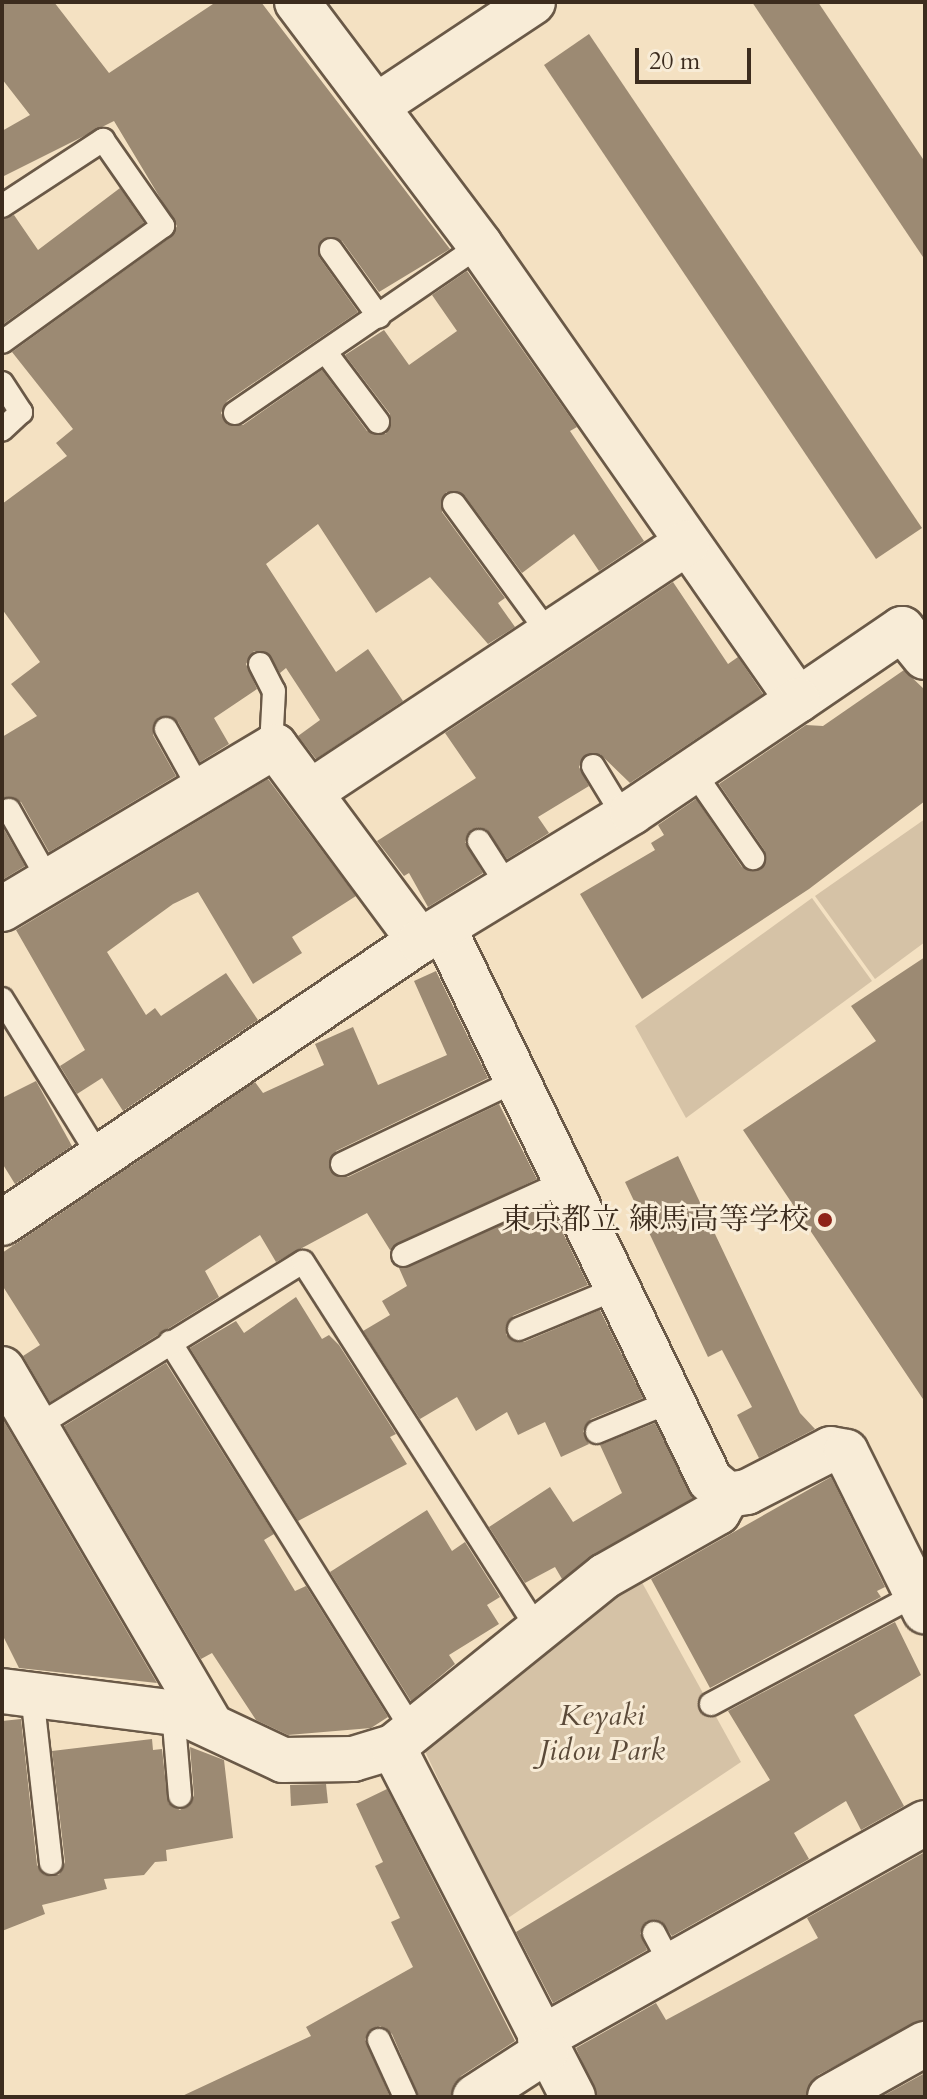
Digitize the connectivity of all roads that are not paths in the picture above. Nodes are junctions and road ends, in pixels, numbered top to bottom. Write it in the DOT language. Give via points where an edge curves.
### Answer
graph roads {
  1 [pos="297,2"];
  2 [pos="533,2"];
  3 [pos="378,105"];
  4 [pos="2,206"];
  5 [pos="480,245"];
  6 [pos="331,250"];
  7 [pos="379,317"];
  8 [pos="2,342"];
  9 [pos="327,354"];
  10 [pos="2,383"];
  11 [pos="235,413"];
  12 [pos="378,422"];
  13 [pos="2,430"];
  14 [pos="454,504"];
  15 [pos="687,543"];
  16 [pos="917,633"];
  17 [pos="549,634"];
  18 [pos="260,664"];
  19 [pos="798,700"];
  20 [pos="166,729"];
  21 [pos="271,747"];
  22 [pos="593,766"];
  23 [pos="693,771"];
  24 [pos="200,790"];
  25 [pos="312,791"];
  26 [pos="9,810"];
  27 [pos="624,817"];
  28 [pos="479,841"];
  29 [pos="753,858"];
  30 [pos="49,881"];
  31 [pos="509,888"];
  32 [pos="2,909"];
  33 [pos="432,935"];
  34 [pos="2,999"];
  35 [pos="517,1080"];
  36 [pos="101,1159"];
  37 [pos="342,1164"];
  38 [pos="566,1181"];
  39 [pos="2,1223"];
  40 [pos="403,1255"];
  41 [pos="618,1288"];
  42 [pos="519,1329"];
  43 [pos="170,1342"];
  44 [pos="2,1369"];
  45 [pos="672,1401"];
  46 [pos="37,1426"];
  47 [pos="597,1432"];
  48 [pos="728,1495"];
  49 [pos="921,1603"];
  50 [pos="538,1630"];
  51 [pos="17,1692"];
  52 [pos="711,1704"];
  53 [pos="190,1716"];
  54 [pos="403,1739"];
  55 [pos="180,1796"];
  56 [pos="925,1823"];
  57 [pos="51,1863"];
  58 [pos="379,2040"];
  59 [pos="925,2044"];
  60 [pos="543,2045"];
  61 [pos="405,2097"];
  62 [pos="475,2097"];
  63 [pos="573,2097"];
  64 [pos="830,2097"];
  1 -- 3 [label="street"];
  2 -- 3 [label="street"];
  3 -- 5 [label="street"];
  4 -- 8 [label="lane" via="103,140 163,226"];
  5 -- 7 [label="lane"];
  5 -- 15 [label="street"];
  6 -- 7 [label="lane"];
  7 -- 9 [label="lane"];
  9 -- 11 [label="lane"];
  9 -- 12 [label="lane"];
  10 -- 13 [label="lane" via="21,412"];
  14 -- 17 [label="lane"];
  15 -- 17 [label="street"];
  15 -- 19 [label="street"];
  16 -- 19 [label="street"];
  17 -- 25 [label="street"];
  18 -- 21 [label="lane" via="273,685"];
  19 -- 23 [label="street"];
  20 -- 24 [label="lane"];
  21 -- 24 [label="street"];
  21 -- 25 [label="street" via="280,747"];
  22 -- 27 [label="lane"];
  23 -- 27 [label="street"];
  23 -- 29 [label="lane"];
  24 -- 30 [label="street"];
  25 -- 33 [label="street"];
  26 -- 30 [label="lane"];
  27 -- 31 [label="street"];
  28 -- 31 [label="lane"];
  30 -- 32 [label="street"];
  31 -- 33 [label="street"];
  33 -- 35 [label="street"];
  33 -- 36 [label="street"];
  34 -- 36 [label="lane"];
  35 -- 37 [label="lane"];
  35 -- 38 [label="street"];
  36 -- 39 [label="street"];
  38 -- 40 [label="lane"];
  38 -- 41 [label="street"];
  41 -- 42 [label="lane"];
  41 -- 45 [label="street"];
  43 -- 46 [label="lane"];
  43 -- 50 [label="lane" via="297,1261 307,1264"];
  43 -- 54 [label="lane"];
  44 -- 46 [label="street"];
  45 -- 47 [label="lane"];
  45 -- 48 [label="street" via="710,1480"];
  46 -- 53 [label="street"];
  48 -- 49 [label="street" via="840,1448"];
  48 -- 50 [label="street" via="718,1512 605,1576"];
  49 -- 52 [label="lane"];
  50 -- 54 [label="street"];
  51 -- 53 [label="street"];
  51 -- 57 [label="lane"];
  53 -- 54 [label="street" via="283,1760 353,1759"];
  53 -- 55 [label="lane"];
  54 -- 60 [label="street"];
  56 -- 60 [label="street" via="662,1949"];
  58 -- 61 [label="lane"];
  59 -- 64 [label="street"];
  60 -- 62 [label="street"];
  60 -- 63 [label="street"];
}
